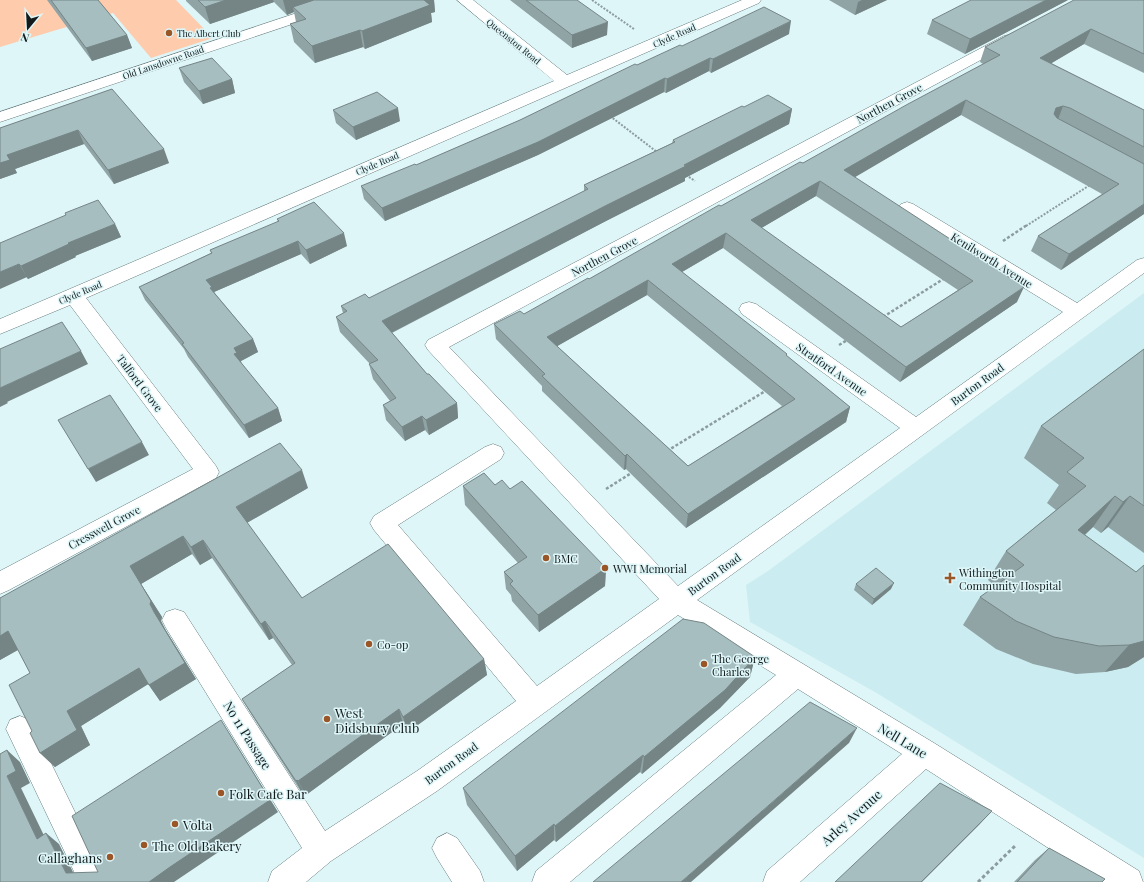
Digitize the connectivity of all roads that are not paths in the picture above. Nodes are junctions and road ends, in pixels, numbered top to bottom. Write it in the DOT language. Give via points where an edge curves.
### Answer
graph roads {
  1 [pos="350,0"];
  2 [pos="464,0"];
  3 [pos="754,0"];
  4 [pos="1027,30"];
  5 [pos="565,82"];
  6 [pos="0,117"];
  7 [pos="907,208"];
  8 [pos="1144,264"];
  9 [pos="73,295"];
  10 [pos="749,309"];
  11 [pos="1077,312"];
  12 [pos="0,327"];
  13 [pos="916,428"];
  14 [pos="493,453"];
  15 [pos="208,472"];
  16 [pos="0,583"];
  17 [pos="676,601"];
  18 [pos="175,620"];
  19 [pos="796,675"];
  20 [pos="535,703"];
  21 [pos="20,729"];
  22 [pos="924,752"];
  23 [pos="447,848"];
  24 [pos="321,851"];
  25 [pos="94,882"];
  26 [pos="283,882"];
  27 [pos="469,882"];
  28 [pos="547,882"];
  29 [pos="778,882"];
  30 [pos="1128,882"];
  1 -- 6 [label="street, Old Lansdowne Road"];
  2 -- 5 [label="street, Queenston Road"];
  3 -- 5 [label="street, Clyde Road"];
  4 -- 17 [label="street, Northen Grove" via="435,346"];
  5 -- 9 [label="street, Clyde Road"];
  7 -- 11 [label="street, Kenilworth Avenue"];
  8 -- 11 [label="street, Burton Road"];
  9 -- 12 [label="street, Clyde Road"];
  9 -- 15 [label="street, Talford Grove"];
  10 -- 13 [label="street, Stratford Avenue"];
  11 -- 13 [label="street, Burton Road"];
  13 -- 17 [label="street, Burton Road"];
  14 -- 20 [label="street" via="382,523"];
  15 -- 16 [label="street, Cresswell Grove"];
  17 -- 19 [label="street, Nell Lane"];
  17 -- 20 [label="street, Burton Road"];
  18 -- 24 [label="street, No 11 Passage"];
  19 -- 22 [label="street, Nell Lane"];
  19 -- 28 [label="street"];
  20 -- 24 [label="street, Burton Road"];
  21 -- 25 [label="street"];
  22 -- 29 [label="street, Arley Avenue"];
  22 -- 30 [label="street, Nell Lane"];
  23 -- 27 [label="street"];
  24 -- 26 [label="street, Burton Road"];
}
